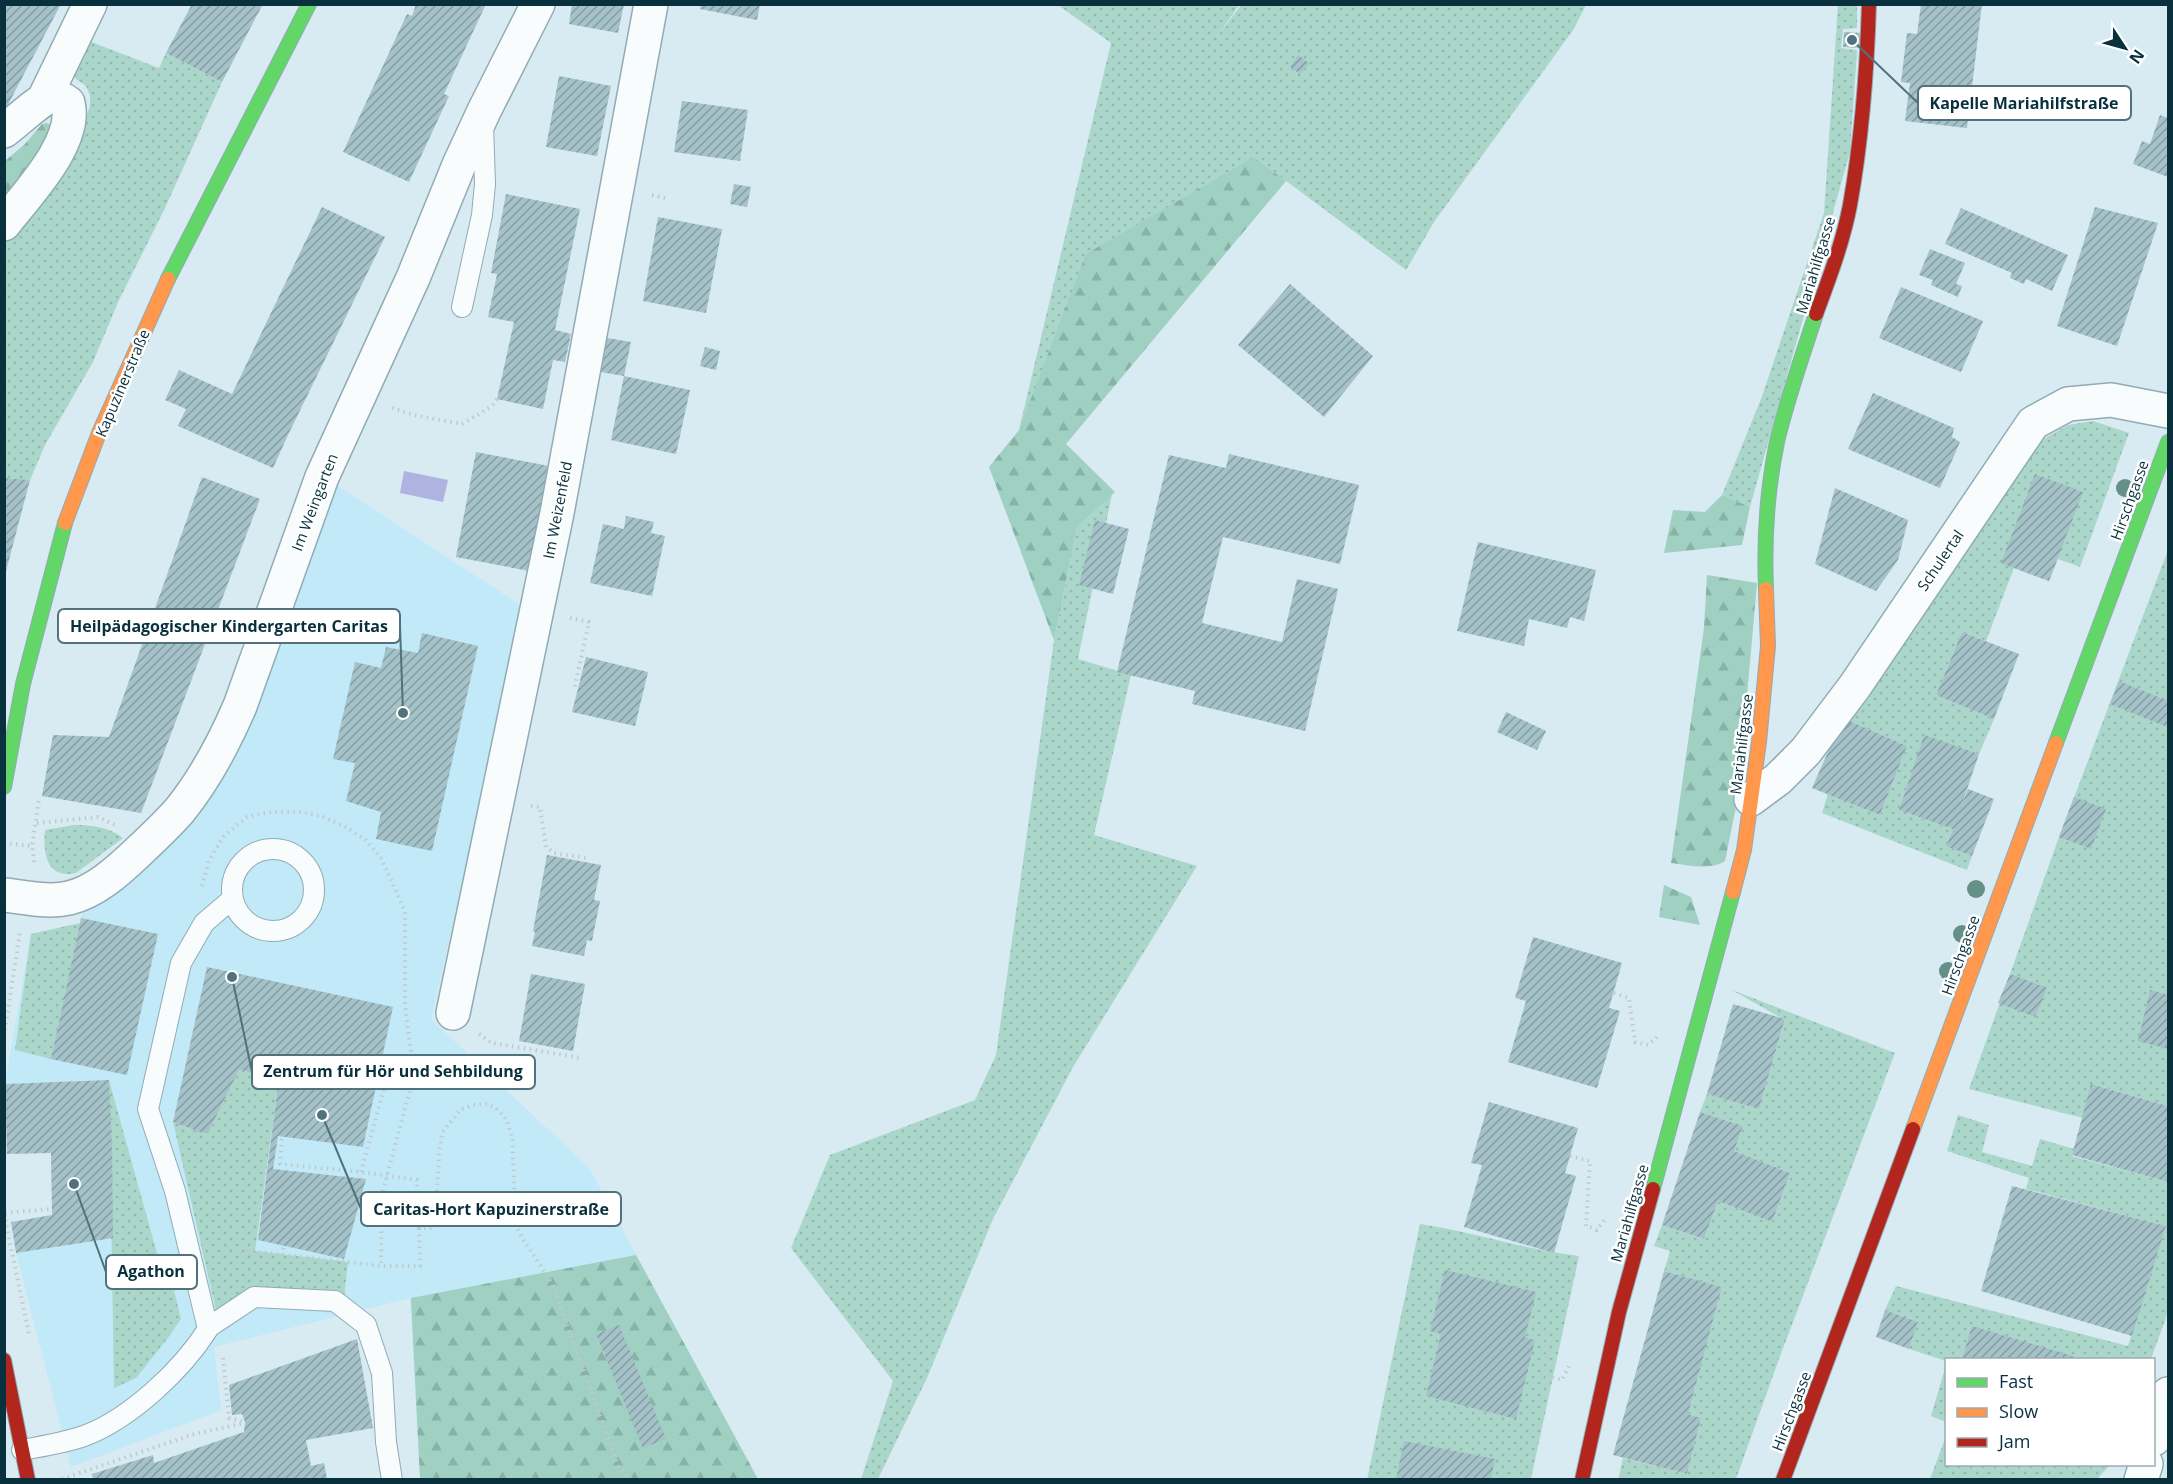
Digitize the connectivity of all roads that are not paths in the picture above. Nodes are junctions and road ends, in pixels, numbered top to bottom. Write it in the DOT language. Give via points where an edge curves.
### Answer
graph roads {
  1 [pos="90,4"];
  2 [pos="309,4"];
  3 [pos="538,4"];
  4 [pos="651,4"];
  5 [pos="1869,4"];
  6 [pos="44,99"];
  7 [pos="484,111"];
  8 [pos="4,131"];
  9 [pos="4,224"];
  10 [pos="462,307"];
  11 [pos="2169,411"];
  12 [pos="2169,442"];
  13 [pos="5,771"];
  14 [pos="1751,799"];
  15 [pos="4,895"];
  16 [pos="232,899"];
  17 [pos="453,1013"];
  18 [pos="209,1327"];
  19 [pos="4,1360"];
  20 [pos="2169,1394"];
  21 [pos="2155,1436"];
  22 [pos="22,1450"];
  23 [pos="28,1479"];
  24 [pos="392,1479"];
  25 [pos="1582,1479"];
  26 [pos="1783,1479"];
  1 -- 6 [label="street"];
  2 -- 13 [label="street, Kapuzinerstraße" via="135,349 73,498 30,653"];
  3 -- 7 [label="street, Im Weingarten"];
  4 -- 17 [label="street, Im Weizenfeld" via="557,513"];
  5 -- 14 [label="street, Mariahilfgasse" via="1866,89 1850,206 1834,267 1794,380 1775,454 1765,561 1768,646"];
  6 -- 8 [label="street"];
  6 -- 9 [label="street" via="52,96 68,103 71,115 66,133 46,170"];
  7 -- 10 [label="lane" via="482,215"];
  7 -- 15 [label="street, Im Weingarten" via="409,288 322,477 240,706 197,786 155,836 101,884 58,900"];
  11 -- 14 [label="street, Schulertal" via="2111,400 2068,404 2033,423 1855,686 1813,742 1778,779"];
  12 -- 26 [label="street, Hirschgasse"];
  14 -- 25 [label="street, Mariahilfgasse" via="1744,850 1618,1312"];
  16 -- 16 [label="lane" via="235,872 243,861 267,848 293,853 311,873 314,887 307,913 286,929 272,931 246,922"];
  16 -- 18 [label="lane" via="204,923 181,963 148,1109 175,1191"];
  18 -- 22 [label="lane" via="181,1364 131,1410 86,1435 57,1445"];
  18 -- 24 [label="lane" via="254,1297 335,1301 366,1325 382,1373"];
  19 -- 22 [label="street"];
  20 -- 21 [label="street"];
  22 -- 23 [label="street"];
}
